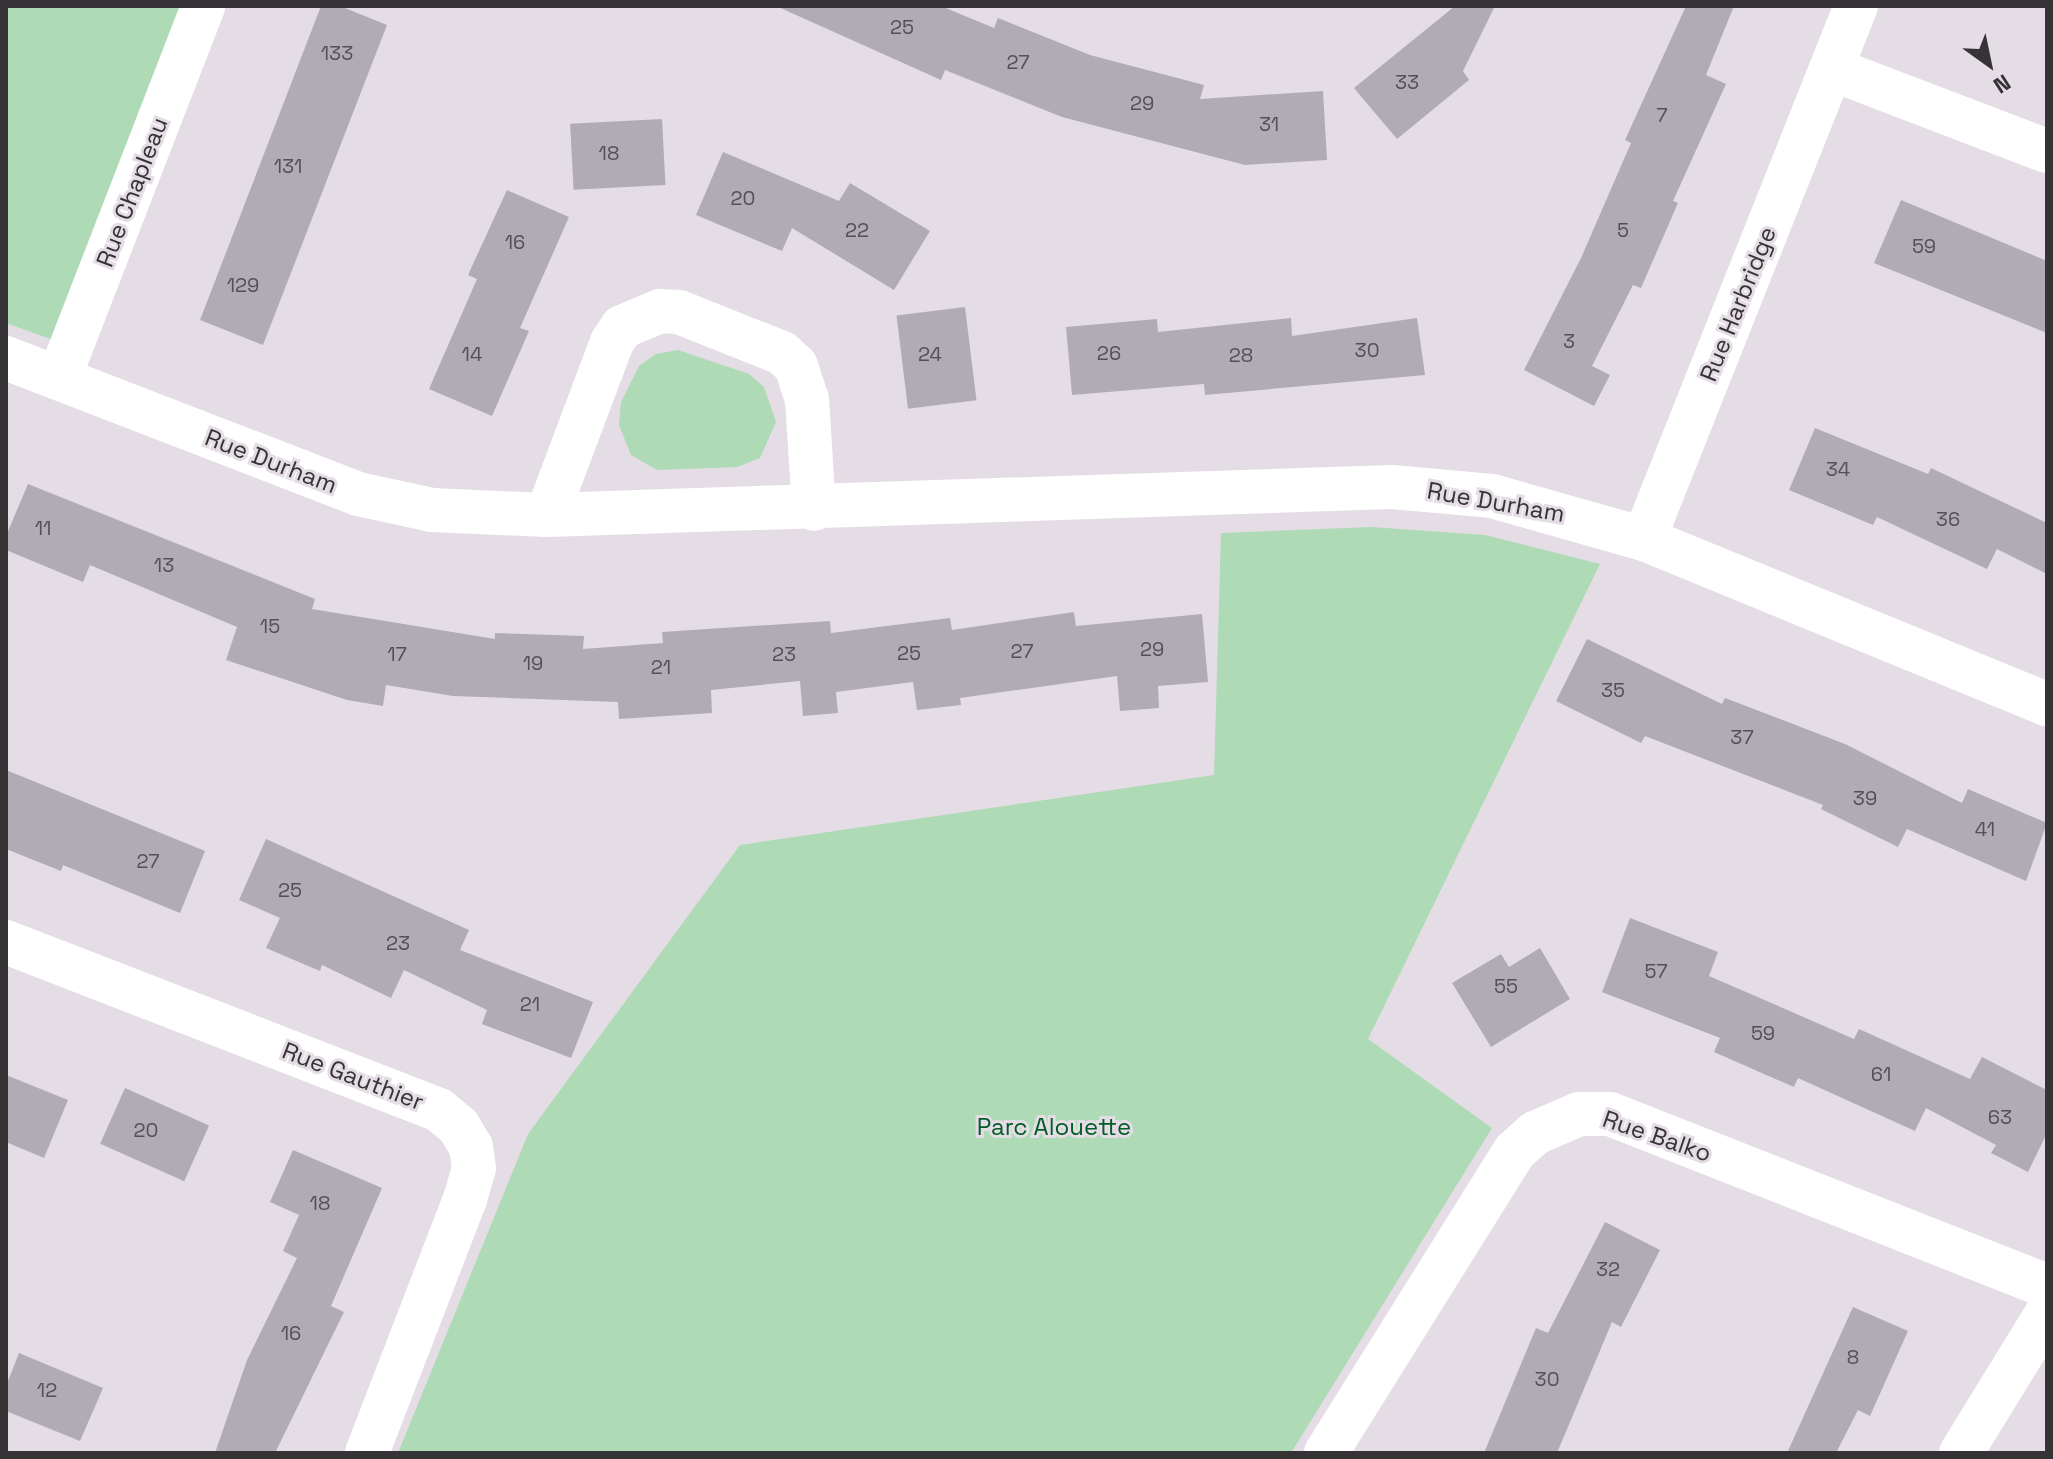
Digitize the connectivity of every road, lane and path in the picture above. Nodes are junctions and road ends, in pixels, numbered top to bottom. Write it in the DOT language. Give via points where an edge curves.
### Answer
graph roads {
  1 [pos="203,6"];
  2 [pos="1856,6"];
  3 [pos="1832,69"];
  4 [pos="2047,151"];
  5 [pos="6,358"];
  6 [pos="59,378"];
  7 [pos="814,509"];
  8 [pos="547,515"];
  9 [pos="1644,539"];
  10 [pos="2047,704"];
  11 [pos="6,942"];
  12 [pos="2047,1286"];
  13 [pos="2047,1313"];
  14 [pos="367,1453"];
  15 [pos="1326,1453"];
  16 [pos="1961,1453"];
  1 -- 6 [label="street, Rue Chapleau"];
  2 -- 3 [label="street, Rue Harbridge"];
  3 -- 4 [label="street"];
  3 -- 9 [label="street, Rue Harbridge"];
  5 -- 6 [label="street, Rue Durham"];
  6 -- 8 [label="street, Rue Durham" via="358,494 432,510"];
  7 -- 8 [label="street, Rue Durham"];
  7 -- 8 [label="street" via="807,399 796,366 782,353 679,312 660,311 640,316 612,342"];
  7 -- 9 [label="street, Rue Durham" via="1434,488 1540,506"];
  9 -- 10 [label="street, Rue Durham"];
  11 -- 14 [label="street, Rue Gauthier" via="439,1110 459,1127 471,1147 474,1168"];
  12 -- 15 [label="street, Rue Balko" via="1610,1114 1579,1114 1535,1133 1515,1151"];
  13 -- 16 [label="street"];
}
